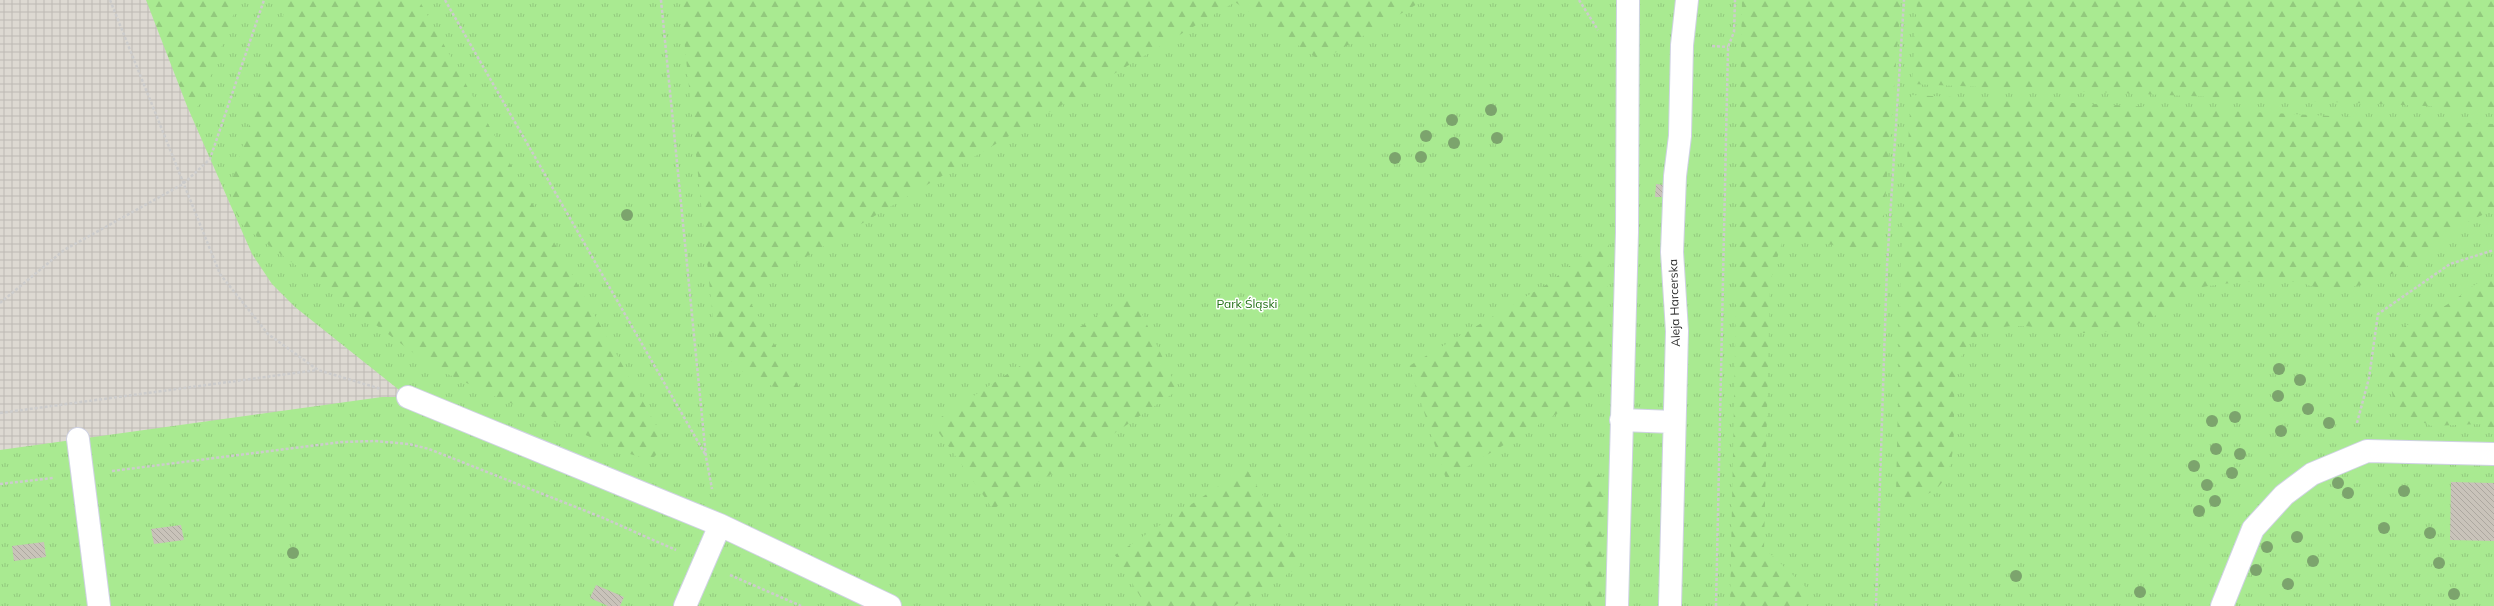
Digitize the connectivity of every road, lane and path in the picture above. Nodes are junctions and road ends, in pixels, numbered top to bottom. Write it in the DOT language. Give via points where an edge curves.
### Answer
graph roads {
  1 [pos="110,0"];
  2 [pos="264,0"];
  3 [pos="445,0"];
  4 [pos="660,0"];
  5 [pos="1580,0"];
  6 [pos="1628,0"];
  7 [pos="1687,0"];
  8 [pos="1735,0"];
  9 [pos="1904,0"];
  10 [pos="1602,34"];
  11 [pos="184,184"];
  12 [pos="2494,250"];
  13 [pos="0,303"];
  14 [pos="318,370"];
  15 [pos="408,397"];
  16 [pos="0,412"];
  17 [pos="1621,420"];
  18 [pos="1674,422"];
  19 [pos="78,439"];
  20 [pos="2494,454"];
  21 [pos="2354,456"];
  22 [pos="706,457"];
  23 [pos="82,475"];
  24 [pos="0,484"];
  25 [pos="720,525"];
  26 [pos="703,563"];
  27 [pos="99,606"];
  28 [pos="685,606"];
  29 [pos="801,606"];
  30 [pos="890,606"];
  31 [pos="1617,606"];
  32 [pos="1670,606"];
  33 [pos="1716,606"];
  34 [pos="1876,606"];
  35 [pos="2222,606"];
  1 -- 11 [label="path"];
  2 -- 11 [label="path" via="210,159"];
  3 -- 22 [label="path"];
  4 -- 22 [label="path"];
  5 -- 10 [label="path" via="1594,26"];
  6 -- 17 [label="street" via="1627,232"];
  7 -- 18 [label="street, Aleja Harcerska" via="1683,32 1680,136 1674,191 1672,252 1676,331"];
  8 -- 33 [label="path" via="1734,32 1728,47"];
  9 -- 34 [label="path" via="1887,259"];
  11 -- 13 [label="path" via="64,250"];
  11 -- 14 [label="path" via="220,274 268,334"];
  12 -- 21 [label="path" via="2450,264 2378,314 2369,378 2355,432"];
  14 -- 15 [label="path"];
  14 -- 16 [label="path"];
  15 -- 25 [label="street"];
  17 -- 18 [label="street"];
  17 -- 31 [label="street"];
  18 -- 32 [label="street, Aleja Harcerska"];
  19 -- 23 [label="street"];
  20 -- 21 [label="street" via="2367,451"];
  21 -- 35 [label="street" via="2312,474 2284,495 2266,514 2253,529"];
  22 -- 25 [label="path"];
  23 -- 24 [label="path"];
  23 -- 26 [label="path" via="342,442 409,444 462,460 602,517"];
  23 -- 27 [label="street"];
  25 -- 26 [label="street"];
  25 -- 30 [label="street"];
  26 -- 28 [label="street"];
  26 -- 29 [label="path"];
}
